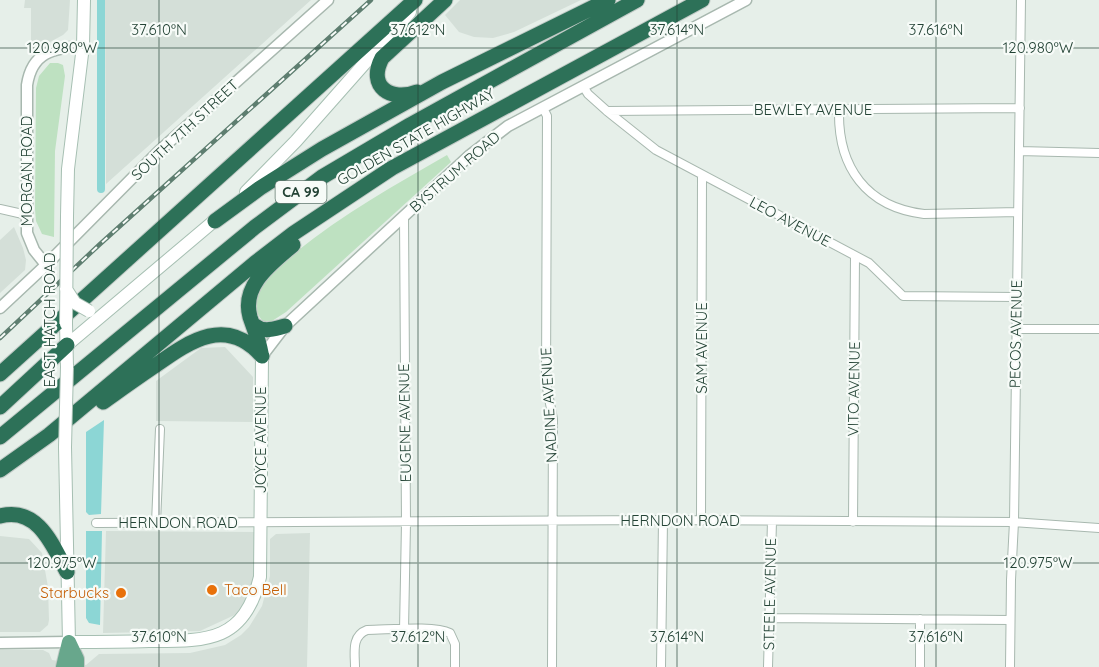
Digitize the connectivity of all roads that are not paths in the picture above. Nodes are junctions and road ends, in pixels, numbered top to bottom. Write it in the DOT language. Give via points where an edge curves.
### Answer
graph roads {
  1 [pos="84,0"];
  2 [pos="328,0"];
  3 [pos="415,0"];
  4 [pos="421,0"];
  5 [pos="445,0"];
  6 [pos="608,0"];
  7 [pos="638,0"];
  8 [pos="702,0"];
  9 [pos="746,0"];
  10 [pos="1021,0"];
  11 [pos="83,46"];
  12 [pos="442,82"];
  13 [pos="583,86"];
  14 [pos="543,108"];
  15 [pos="1020,108"];
  16 [pos="607,111"];
  17 [pos="839,111"];
  18 [pos="1019,151"];
  19 [pos="1099,153"];
  20 [pos="702,175"];
  21 [pos="353,192"];
  22 [pos="0,209"];
  23 [pos="1018,212"];
  24 [pos="27,215"];
  25 [pos="404,217"];
  26 [pos="215,221"];
  27 [pos="855,256"];
  28 [pos="46,265"];
  29 [pos="66,289"];
  30 [pos="1017,297"];
  31 [pos="115,305"];
  32 [pos="0,308"];
  33 [pos="254,325"];
  34 [pos="285,326"];
  35 [pos="1016,329"];
  36 [pos="1099,329"];
  37 [pos="67,345"];
  38 [pos="262,356"];
  39 [pos="0,374"];
  40 [pos="0,407"];
  41 [pos="160,429"];
  42 [pos="49,435"];
  43 [pos="0,437"];
  44 [pos="0,470"];
  45 [pos="0,516"];
  46 [pos="663,520"];
  47 [pos="701,521"];
  48 [pos="772,521"];
  49 [pos="553,522"];
  50 [pos="853,522"];
  51 [pos="1014,522"];
  52 [pos="96,523"];
  53 [pos="156,523"];
  54 [pos="406,523"];
  55 [pos="261,524"];
  56 [pos="1099,528"];
  57 [pos="68,572"];
  58 [pos="769,618"];
  59 [pos="920,619"];
  60 [pos="1010,620"];
  61 [pos="404,630"];
  62 [pos="69,642"];
  63 [pos="0,643"];
  64 [pos="63,667"];
  65 [pos="77,667"];
  66 [pos="355,667"];
  67 [pos="455,667"];
  68 [pos="552,667"];
  69 [pos="662,667"];
  70 [pos="768,667"];
  71 [pos="920,667"];
  72 [pos="1010,667"];
  1 -- 11 [label="main road, EAST HATCH ROAD"];
  2 -- 28 [label="street, SOUTH 7TH STREET" via="159,151"];
  3 -- 39 [label="highway"];
  4 -- 26 [label="main road" via="296,141"];
  5 -- 12 [label="highway" via="382,58 377,78 393,95 413,94"];
  6 -- 12 [label="highway"];
  7 -- 43 [label="highway, GOLDEN STATE HIGHWAY / CA 99" via="322,177 255,227"];
  8 -- 21 [label="highway, GOLDEN STATE HIGHWAY / CA 99"];
  9 -- 13 [label="street, BYSTRUM ROAD"];
  10 -- 15 [label="street, PECOS AVENUE"];
  11 -- 24 [label="street, MORGAN ROAD" via="52,50 38,60 28,76"];
  11 -- 29 [label="main road, EAST HATCH ROAD, bridge" via="68,169"];
  12 -- 26 [label="highway" via="314,154"];
  13 -- 14 [label="street, BYSTRUM ROAD"];
  13 -- 16 [label="street, LEO AVENUE"];
  14 -- 25 [label="street, BYSTRUM ROAD" via="487,141"];
  14 -- 49 [label="street, NADINE AVENUE" via="547,116 546,383 553,419"];
  15 -- 17 [label="street, BEWLEY AVENUE"];
  15 -- 18 [label="street, PECOS AVENUE"];
  16 -- 17 [label="street, BEWLEY AVENUE"];
  16 -- 20 [label="street, LEO AVENUE" via="656,150"];
  17 -- 23 [label="street" via="840,137 848,162 867,189 887,204 924,214"];
  18 -- 19 [label="street"];
  18 -- 23 [label="street, PECOS AVENUE"];
  20 -- 27 [label="street, LEO AVENUE"];
  20 -- 47 [label="street, SAM AVENUE"];
  21 -- 33 [label="highway" via="260,276 249,299"];
  21 -- 42 [label="highway, GOLDEN STATE HIGHWAY / CA 99" via="255,263"];
  22 -- 24 [label="street"];
  23 -- 30 [label="street, PECOS AVENUE"];
  24 -- 28 [label="street, MORGAN ROAD" via="30,242"];
  25 -- 34 [label="street, BYSTRUM ROAD"];
  25 -- 54 [label="street, EUGENE AVENUE"];
  26 -- 31 [label="main road"];
  27 -- 30 [label="street, LEO AVENUE" via="869,263 903,296"];
  27 -- 50 [label="street, VITO AVENUE"];
  28 -- 32 [label="street"];
  29 -- 31 [label="main road, bridge" via="75,303 89,311"];
  29 -- 37 [label="main road, EAST HATCH ROAD, bridge"];
  30 -- 35 [label="street, PECOS AVENUE"];
  31 -- 37 [label="main road"];
  33 -- 34 [label="highway" via="265,330"];
  33 -- 38 [label="highway"];
  34 -- 38 [label="street, BYSTRUM ROAD"];
  35 -- 36 [label="street"];
  35 -- 51 [label="street, PECOS AVENUE"];
  37 -- 40 [label="highway"];
  37 -- 57 [label="main road, EAST HATCH ROAD, bridge"];
  38 -- 42 [label="highway" via="240,338 201,337"];
  38 -- 55 [label="main road, JOYCE AVENUE"];
  41 -- 53 [label="street"];
  42 -- 44 [label="highway, GOLDEN STATE HIGHWAY / CA 99"];
  45 -- 57 [label="highway" via="20,516 40,526"];
  46 -- 47 [label="street, HERNDON ROAD"];
  46 -- 49 [label="street, HERNDON ROAD"];
  46 -- 69 [label="street"];
  47 -- 48 [label="street, HERNDON ROAD"];
  48 -- 50 [label="street, HERNDON ROAD"];
  48 -- 58 [label="street, STEELE AVENUE"];
  49 -- 54 [label="street, HERNDON ROAD"];
  49 -- 68 [label="street, NADINE AVENUE"];
  50 -- 51 [label="street, HERNDON ROAD"];
  51 -- 56 [label="street, HERNDON ROAD"];
  51 -- 60 [label="street, PECOS AVENUE"];
  52 -- 53 [label="street, HERNDON ROAD"];
  53 -- 55 [label="street, HERNDON ROAD"];
  54 -- 55 [label="street, HERNDON ROAD"];
  54 -- 61 [label="street, EUGENE AVENUE"];
  55 -- 62 [label="main road" via="261,567 256,595 247,613 231,628 211,638 186,641"];
  57 -- 62 [label="main road, EAST HATCH ROAD"];
  58 -- 59 [label="street"];
  58 -- 70 [label="street, STEELE AVENUE"];
  59 -- 60 [label="street"];
  59 -- 71 [label="street"];
  60 -- 72 [label="street, PECOS AVENUE"];
  61 -- 66 [label="street" via="367,630 360,634 355,642"];
  61 -- 67 [label="street" via="450,633 454,639"];
  62 -- 63 [label="street"];
  62 -- 64 [label="main road, EAST HATCH ROAD"];
  62 -- 65 [label="main road, EAST HATCH ROAD"];
}
